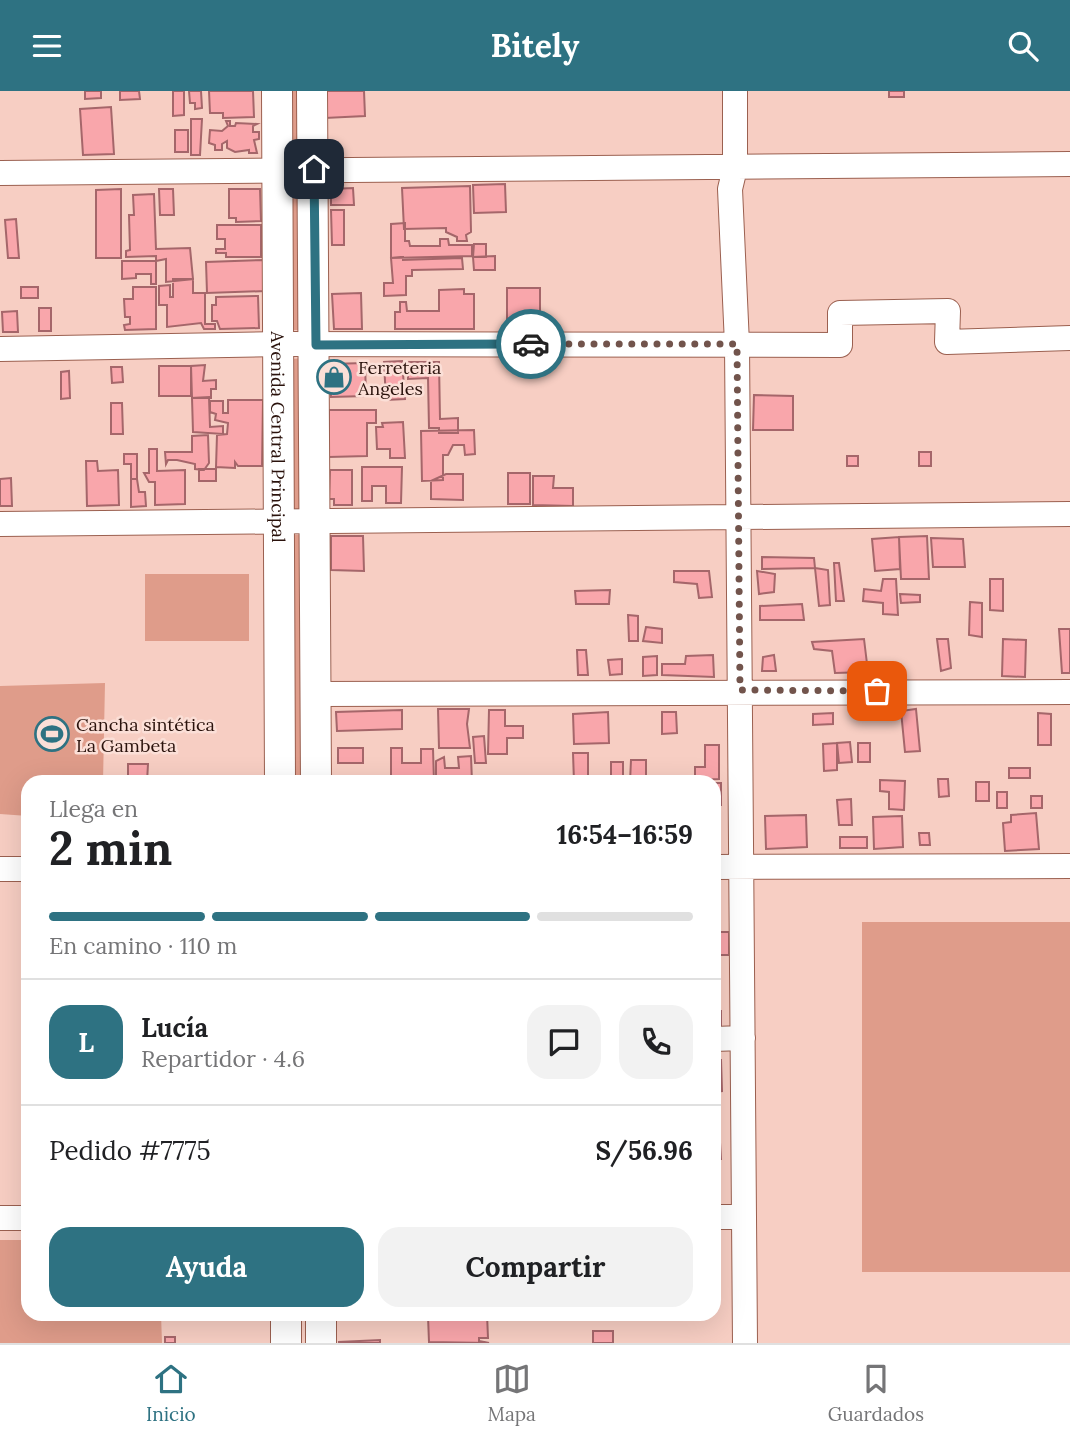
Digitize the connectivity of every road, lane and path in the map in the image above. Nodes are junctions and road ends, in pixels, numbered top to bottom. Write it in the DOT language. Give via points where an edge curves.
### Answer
graph roads {
  1 [pos="277,91"];
  2 [pos="312,91"];
  3 [pos="735,91"];
  4 [pos="1070,164"];
  5 [pos="735,168"];
  6 [pos="314,169"];
  7 [pos="279,172"];
  8 [pos="0,173"];
  9 [pos="1070,338"];
  10 [pos="281,344"];
  11 [pos="737,344"];
  12 [pos="316,345"];
  13 [pos="0,349"];
  14 [pos="1070,514"];
  15 [pos="739,517"];
  16 [pos="315,521"];
  17 [pos="281,522"];
  18 [pos="0,524"];
  19 [pos="740,690"];
  20 [pos="1070,692"];
  21 [pos="315,694"];
  22 [pos="280,775"];
  23 [pos="316,775"];
  24 [pos="1070,866"];
  25 [pos="721,867"];
  26 [pos="741,867"];
  27 [pos="0,869"];
  28 [pos="21,869"];
  29 [pos="743,1038"];
  30 [pos="721,1039"];
  31 [pos="721,1217"];
  32 [pos="744,1217"];
  33 [pos="0,1218"];
  34 [pos="21,1218"];
  35 [pos="286,1321"];
  36 [pos="321,1321"];
  37 [pos="286,1343"];
  38 [pos="321,1343"];
  39 [pos="745,1343"];
  1 -- 7 [label="street, Avenida Central Principal"];
  2 -- 6 [label="street, Avenida Central Principal"];
  3 -- 5 [label="street"];
  4 -- 5 [label="street"];
  5 -- 6 [label="street"];
  5 -- 11 [label="street" via="730,189"];
  6 -- 7 [label="street"];
  6 -- 12 [label="street, Avenida Central Principal"];
  7 -- 8 [label="street"];
  7 -- 10 [label="street, Avenida Central Principal"];
  9 -- 11 [label="street" via="947,342 948,311 921,311 840,313 840,345"];
  10 -- 12 [label="street"];
  10 -- 13 [label="street"];
  10 -- 17 [label="street, Avenida Central Principal"];
  11 -- 12 [label="street"];
  11 -- 15 [label="street"];
  12 -- 16 [label="street, Avenida Central Principal"];
  14 -- 15 [label="street"];
  15 -- 16 [label="street"];
  15 -- 19 [label="street"];
  16 -- 17 [label="street"];
  16 -- 21 [label="street, Avenida Central Principal"];
  17 -- 18 [label="street"];
  17 -- 22 [label="street, Avenida Central Principal"];
  19 -- 20 [label="street"];
  19 -- 21 [label="street"];
  19 -- 26 [label="street"];
  21 -- 23 [label="street, Avenida Central Principal"];
  24 -- 26 [label="street"];
  25 -- 26 [label="street"];
  26 -- 29 [label="street"];
  27 -- 28 [label="street"];
  29 -- 30 [label="street"];
  29 -- 32 [label="street"];
  31 -- 32 [label="street"];
  32 -- 39 [label="street"];
  33 -- 34 [label="street"];
  35 -- 37 [label="street"];
  36 -- 38 [label="street"];
}
